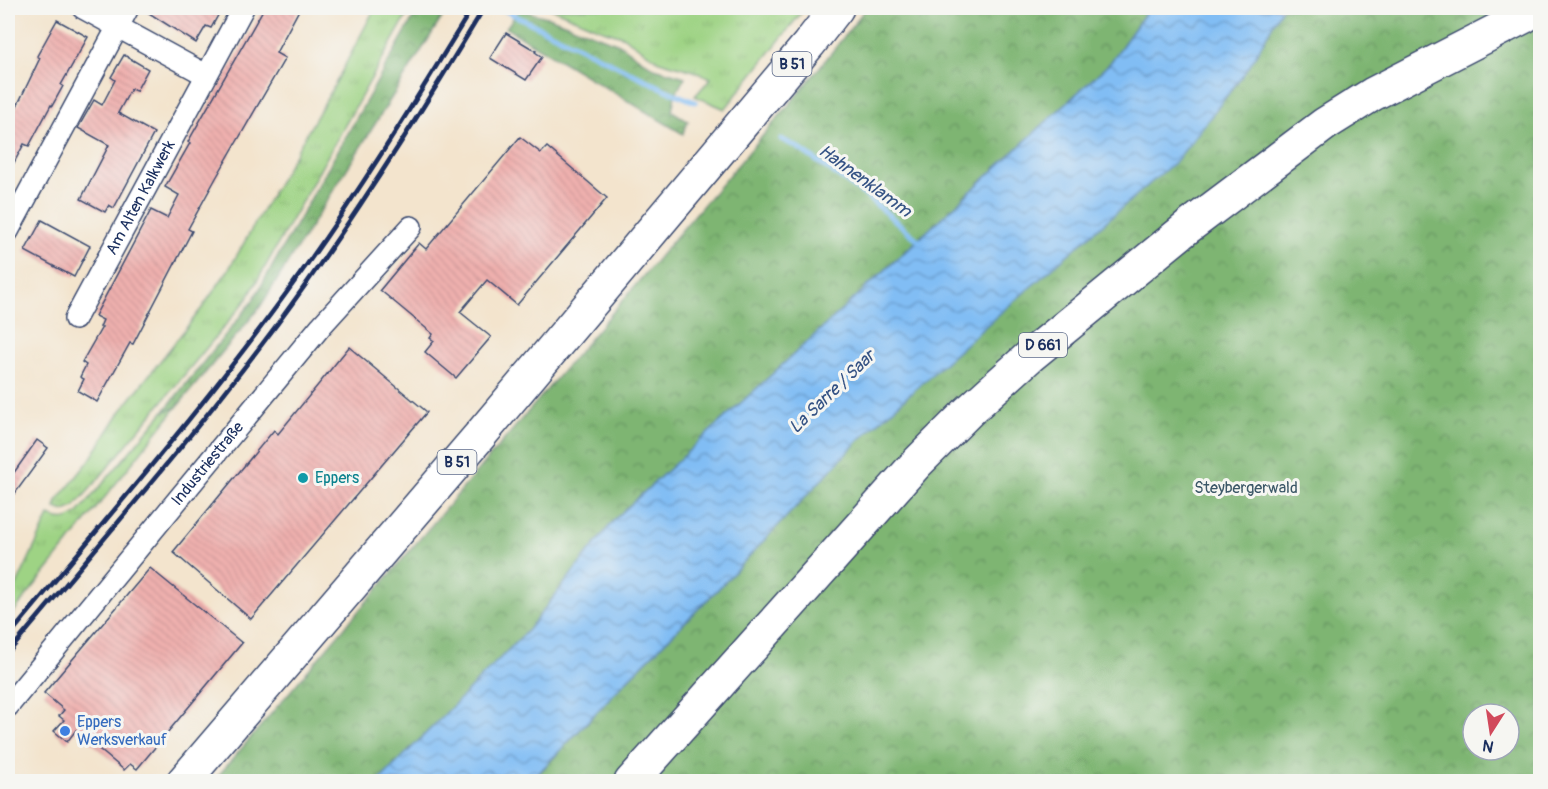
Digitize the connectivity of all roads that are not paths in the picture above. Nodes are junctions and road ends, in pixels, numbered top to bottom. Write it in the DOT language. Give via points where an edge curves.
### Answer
graph roads {
  1 [pos="83,8"];
  2 [pos="243,8"];
  3 [pos="837,8"];
  4 [pos="1537,8"];
  5 [pos="123,17"];
  6 [pos="206,75"];
  7 [pos="411,227"];
  8 [pos="8,231"];
  9 [pos="75,320"];
  10 [pos="8,706"];
  11 [pos="183,782"];
  12 [pos="630,782"];
  1 -- 5 [label="street"];
  2 -- 6 [label="street, Am Alten Kalkwerk"];
  3 -- 11 [label="main road, B 51"];
  4 -- 12 [label="main road, D 661" via="1373,94 1325,124 1188,227 1030,356 917,463"];
  5 -- 6 [label="street"];
  5 -- 8 [label="street"];
  6 -- 9 [label="street, Am Alten Kalkwerk"];
  7 -- 10 [label="street, Industriestraße" via="298,353"];
}
